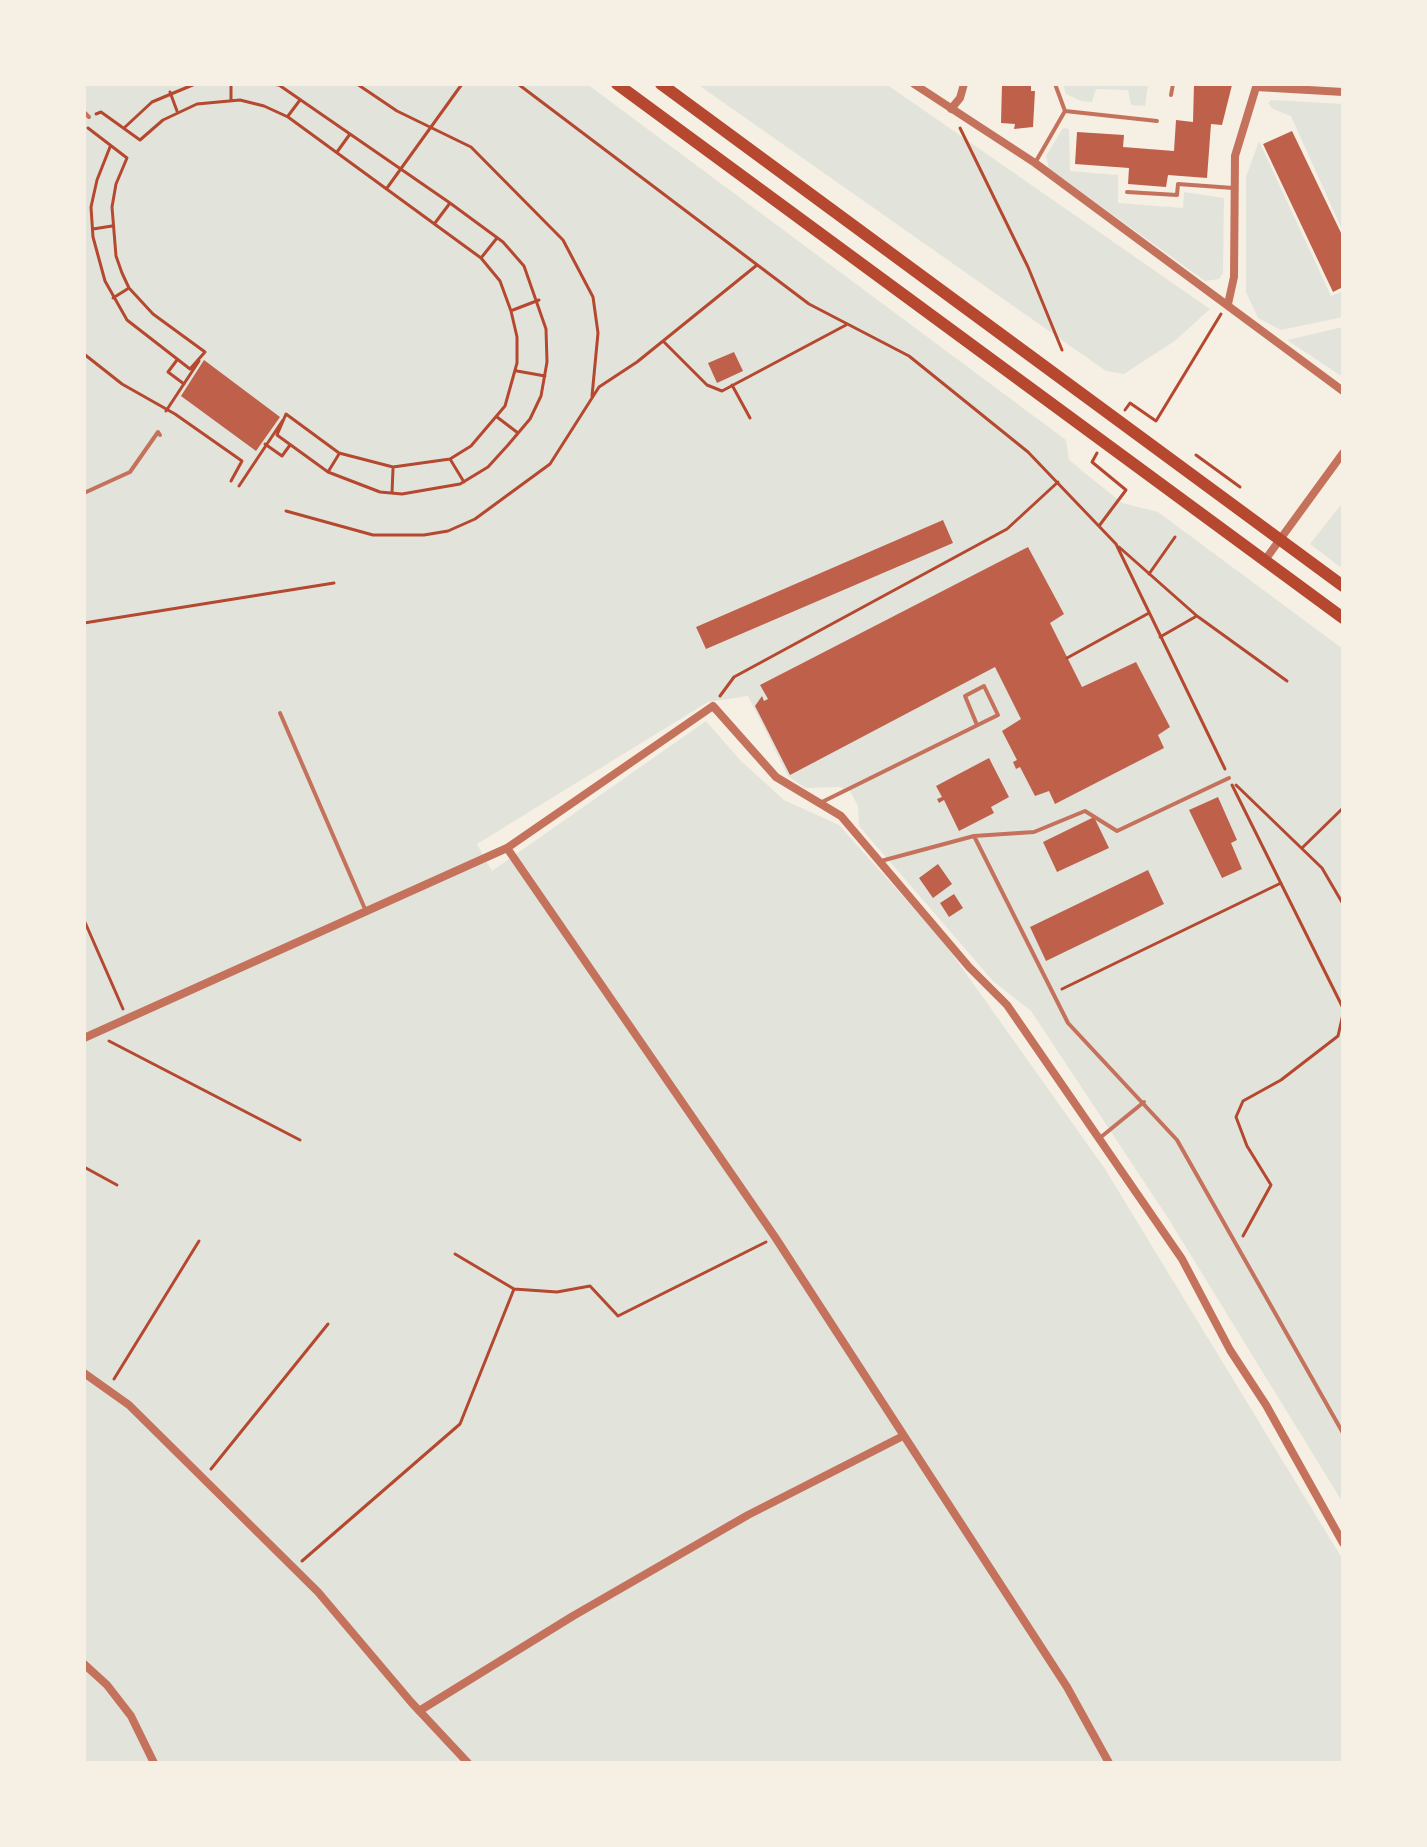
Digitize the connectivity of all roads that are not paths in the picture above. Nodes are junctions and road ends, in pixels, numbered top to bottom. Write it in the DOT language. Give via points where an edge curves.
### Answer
graph roads {
  1 [pos="617,84"];
  2 [pos="661,84"];
  3 [pos="914,84"];
  4 [pos="964,84"];
  5 [pos="1055,84"];
  6 [pos="1173,84"];
  7 [pos="1256,86"];
  8 [pos="1343,92"];
  9 [pos="1171,95"];
  10 [pos="951,109"];
  11 [pos="1065,111"];
  12 [pos="84,112"];
  13 [pos="89,117"];
  14 [pos="1157,121"];
  15 [pos="1035,163"];
  16 [pos="1233,188"];
  17 [pos="1127,192"];
  18 [pos="1228,304"];
  19 [pos="1343,391"];
  20 [pos="160,435"];
  21 [pos="1343,453"];
  22 [pos="1339,467"];
  23 [pos="84,493"];
  24 [pos="1281,540"];
  25 [pos="1265,560"];
  26 [pos="1343,586"];
  27 [pos="1343,618"];
  28 [pos="280,713"];
  29 [pos="977,725"];
  30 [pos="1229,778"];
  31 [pos="821,802"];
  32 [pos="974,836"];
  33 [pos="507,848"];
  34 [pos="881,861"];
  35 [pos="365,909"];
  36 [pos="84,1038"];
  37 [pos="1144,1102"];
  38 [pos="1099,1138"];
  39 [pos="84,1373"];
  40 [pos="1343,1433"];
  41 [pos="903,1436"];
  42 [pos="1343,1543"];
  43 [pos="84,1664"];
  44 [pos="419,1711"];
  45 [pos="154,1763"];
  46 [pos="468,1763"];
  47 [pos="1109,1763"];
  1 -- 25 [label="main road"];
  2 -- 24 [label="main road"];
  3 -- 10 [label="street"];
  4 -- 10 [label="street"];
  5 -- 11 [label="lane"];
  6 -- 9 [label="lane"];
  7 -- 8 [label="street"];
  7 -- 16 [label="street" via="1235,156"];
  10 -- 15 [label="street"];
  11 -- 14 [label="lane"];
  11 -- 15 [label="lane"];
  12 -- 13 [label="lane"];
  15 -- 18 [label="street"];
  16 -- 17 [label="lane" via="1178,184 1177,195"];
  16 -- 18 [label="street" via="1234,277"];
  18 -- 19 [label="street"];
  20 -- 23 [label="lane" via="130,472"];
  21 -- 22 [label="street"];
  22 -- 24 [label="street"];
  24 -- 25 [label="street"];
  24 -- 26 [label="main road"];
  25 -- 27 [label="main road"];
  28 -- 35 [label="lane"];
  29 -- 29 [label="lane" via="965,696 984,686 998,715"];
  29 -- 31 [label="lane"];
  30 -- 32 [label="lane" via="1117,831 1085,811 1034,832"];
  31 -- 33 [label="street" via="776,777 713,706"];
  31 -- 34 [label="street" via="841,816"];
  32 -- 34 [label="lane"];
  32 -- 37 [label="lane" via="1068,1023"];
  33 -- 35 [label="street"];
  33 -- 41 [label="street" via="775,1237"];
  34 -- 38 [label="street" via="1007,1005"];
  35 -- 36 [label="street"];
  37 -- 38 [label="lane"];
  37 -- 40 [label="lane" via="1177,1140"];
  38 -- 42 [label="street" via="1182,1259"];
  39 -- 44 [label="street" via="204,1478 294,1568"];
  41 -- 44 [label="street" via="748,1515"];
  41 -- 47 [label="street" via="1067,1687"];
  43 -- 45 [label="street" via="131,1716"];
  44 -- 46 [label="street"];
}
